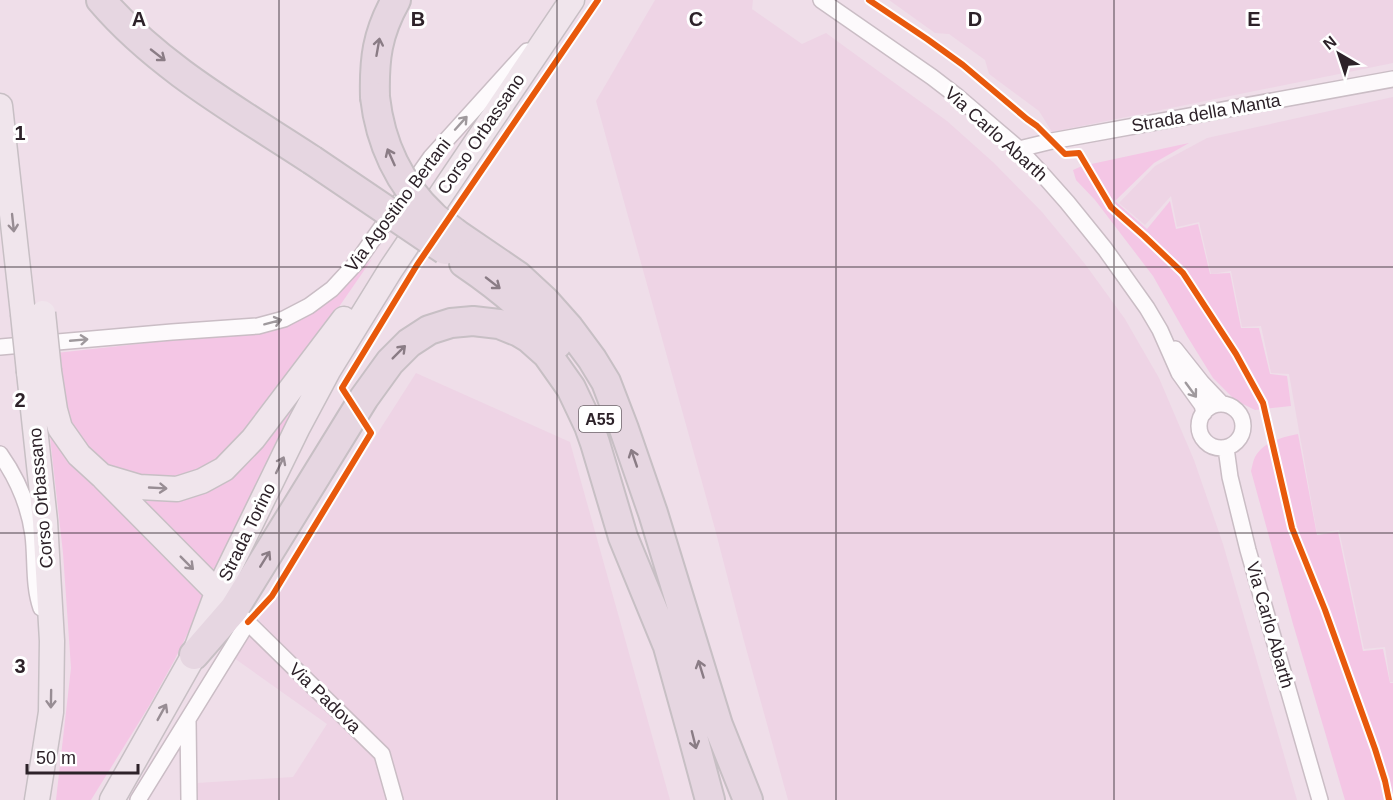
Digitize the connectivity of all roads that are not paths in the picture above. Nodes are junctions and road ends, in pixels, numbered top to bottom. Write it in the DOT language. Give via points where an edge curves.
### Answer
graph roads {
  1 [pos="101,0"];
  2 [pos="396,0"];
  3 [pos="572,0"];
  4 [pos="821,0"];
  5 [pos="1393,79"];
  6 [pos="0,106"];
  7 [pos="1019,149"];
  8 [pos="450,241"];
  9 [pos="390,269"];
  10 [pos="1160,330"];
  11 [pos="0,347"];
  12 [pos="39,371"];
  13 [pos="1222,404"];
  14 [pos="1204,413"];
  15 [pos="1226,448"];
  16 [pos="0,454"];
  17 [pos="102,476"];
  18 [pos="233,608"];
  19 [pos="52,641"];
  20 [pos="667,644"];
  21 [pos="194,656"];
  22 [pos="188,719"];
  23 [pos="718,725"];
  24 [pos="37,800"];
  25 [pos="112,800"];
  26 [pos="138,800"];
  27 [pos="189,800"];
  28 [pos="395,800"];
  29 [pos="710,800"];
  30 [pos="734,800"];
  31 [pos="748,800"];
  32 [pos="1320,800"];
  1 -- 8 [label="highway, one-way, bridge" via="143,43 181,74 312,160"];
  8 -- 2 [label="highway, one-way, bridge" via="393,163 377,117 374,69 379,39"];
  3 -- 9 [label="main road, Corso Orbassano"];
  11 -- 3 [label="street, Via Agostino Bertani, one-way" via="258,326 285,319 309,306 332,289 357,262 431,157"];
  4 -- 7 [label="street, Via Carlo Abarth" via="932,77"];
  5 -- 7 [label="street, Strada della Manta"];
  6 -- 12 [label="main road, Corso Orbassano, one-way, bridge" via="18,268 33,314"];
  7 -- 10 [label="street, Via Carlo Abarth" via="1105,249"];
  8 -- 20 [label="highway, A55, one-way" via="556,343 583,384 610,447"];
  23 -- 8 [label="highway, A55, one-way" via="652,513 606,382 569,327 518,276"];
  17 -- 9 [label="main road, one-way" via="140,487 177,489 224,469 253,439 349,313"];
  18 -- 9 [label="main road, Strada Torino, one-way" via="303,418"];
  10 -- 13 [label="street, Via Carlo Abarth"];
  10 -- 14 [label="street, Via Carlo Abarth, one-way" via="1179,373"];
  12 -- 17 [label="main road" via="60,428 79,455"];
  12 -- 19 [label="main road, Corso Orbassano"];
  13 -- 14 [label="street"];
  13 -- 15 [label="street, Via Carlo Abarth" via="1234,408 1243,425 1240,437"];
  14 -- 15 [label="street, Via Carlo Abarth" via="1200,419 1201,435 1211,446"];
  15 -- 32 [label="street, Via Carlo Abarth" via="1248,550"];
  16 -- 19 [label="street, Corso Orbassano" via="10,467 27,507 38,597"];
  17 -- 18 [label="main road, one-way"];
  18 -- 20 [label="highway, one-way" via="364,398 394,357 429,330 461,321 486,322 519,332 538,345 571,388 589,426 622,537"];
  18 -- 21 [label="highway"];
  18 -- 22 [label="street, Strada Torino"];
  18 -- 28 [label="street, Via Padova" via="382,754"];
  19 -- 24 [label="main road, Corso Orbassano, one-way" via="51,712"];
  20 -- 29 [label="highway, A55, one-way"];
  25 -- 21 [label="main road, one-way"];
  22 -- 26 [label="street, Strada Torino"];
  22 -- 27 [label="street"];
  23 -- 30 [label="highway, A55"];
  23 -- 31 [label="highway"];
}
